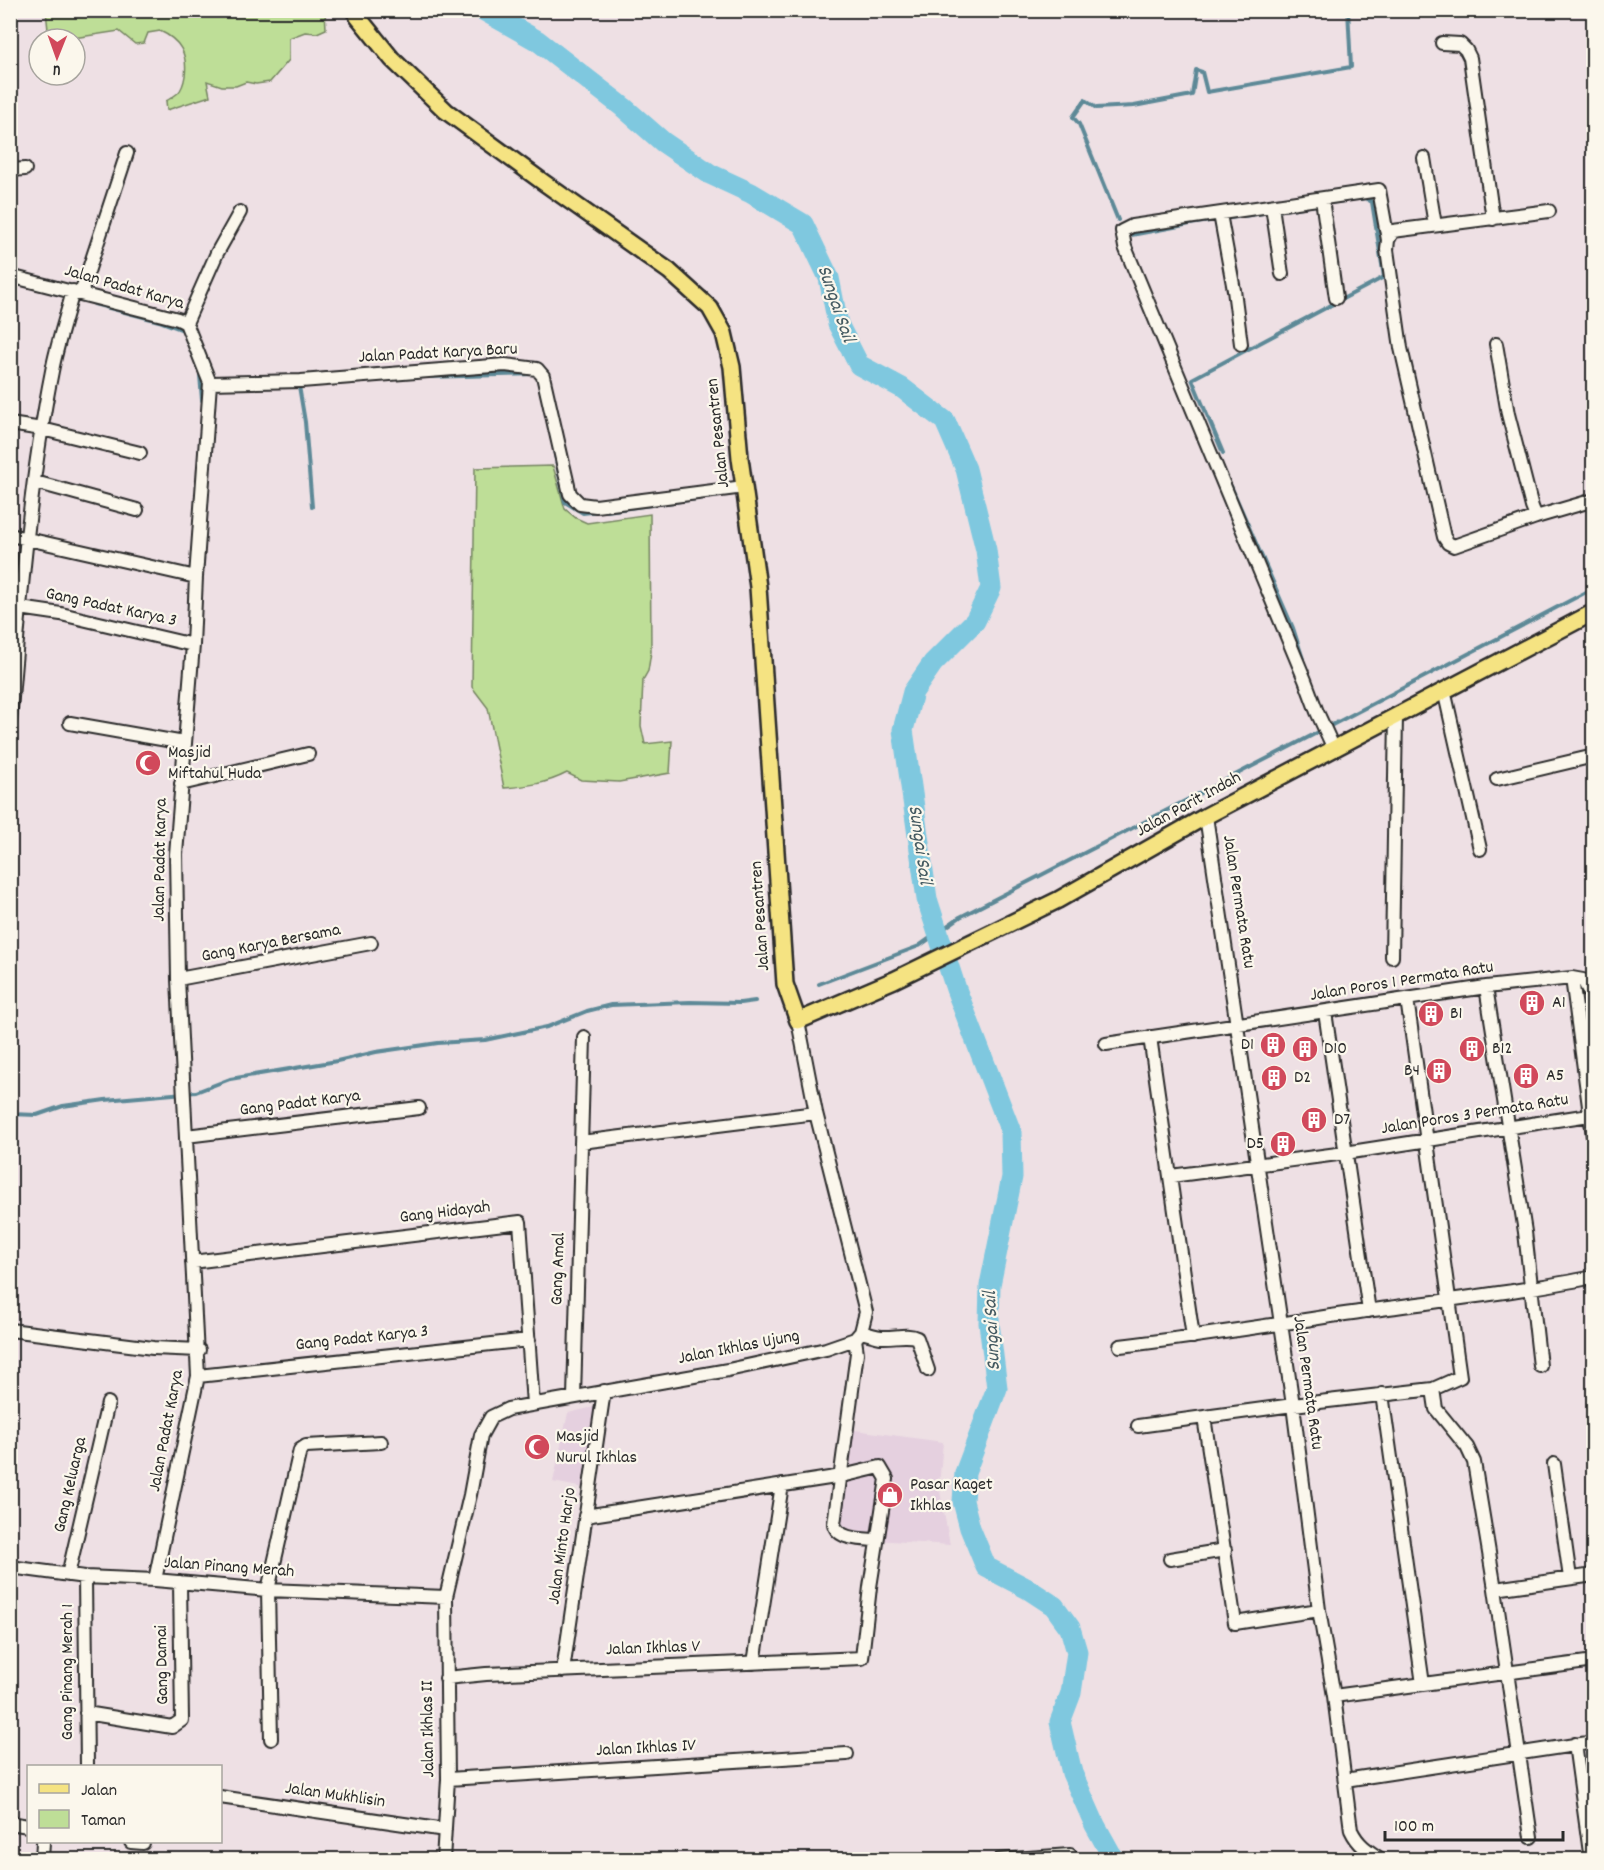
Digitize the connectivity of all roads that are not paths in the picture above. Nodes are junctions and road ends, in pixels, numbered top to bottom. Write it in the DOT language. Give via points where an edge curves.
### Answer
graph roads {
  1 [pos="355,10"];
  2 [pos="1442,43"];
  3 [pos="127,153"];
  4 [pos="1424,158"];
  5 [pos="25,169"];
  6 [pos="10,170"];
  7 [pos="1322,199"];
  8 [pos="1272,206"];
  9 [pos="1549,211"];
  10 [pos="240,212"];
  11 [pos="1220,214"];
  12 [pos="1494,219"];
  13 [pos="1435,225"];
  14 [pos="1388,240"];
  15 [pos="1282,274"];
  16 [pos="10,276"];
  17 [pos="77,292"];
  18 [pos="1336,298"];
  19 [pos="186,323"];
  20 [pos="1241,344"];
  21 [pos="1496,344"];
  22 [pos="210,383"];
  23 [pos="10,424"];
  24 [pos="42,429"];
  25 [pos="140,453"];
  26 [pos="35,482"];
  27 [pos="744,488"];
  28 [pos="1593,500"];
  29 [pos="137,510"];
  30 [pos="1536,517"];
  31 [pos="10,535"];
  32 [pos="28,539"];
  33 [pos="196,577"];
  34 [pos="20,608"];
  35 [pos="1593,612"];
  36 [pos="14,641"];
  37 [pos="193,645"];
  38 [pos="1444,690"];
  39 [pos="1396,716"];
  40 [pos="10,721"];
  41 [pos="70,723"];
  42 [pos="184,743"];
  43 [pos="1332,743"];
  44 [pos="308,754"];
  45 [pos="1593,756"];
  46 [pos="1497,779"];
  47 [pos="181,784"];
  48 [pos="1206,816"];
  49 [pos="1480,849"];
  50 [pos="371,943"];
  51 [pos="1392,957"];
  52 [pos="1572,978"];
  53 [pos="178,979"];
  54 [pos="1486,987"];
  55 [pos="1407,999"];
  56 [pos="1593,1001"];
  57 [pos="1325,1012"];
  58 [pos="798,1021"];
  59 [pos="1238,1024"];
  60 [pos="584,1037"];
  61 [pos="1150,1037"];
  62 [pos="1106,1044"];
  63 [pos="418,1108"];
  64 [pos="816,1113"];
  65 [pos="1589,1115"];
  66 [pos="1508,1128"];
  67 [pos="186,1136"];
  68 [pos="1426,1140"];
  69 [pos="581,1142"];
  70 [pos="1593,1144"];
  71 [pos="1345,1153"];
  72 [pos="1258,1165"];
  73 [pos="1171,1176"];
  74 [pos="192,1262"];
  75 [pos="1593,1277"];
  76 [pos="1532,1290"];
  77 [pos="1449,1299"];
  78 [pos="1369,1311"];
  79 [pos="1280,1325"];
  80 [pos="10,1330"];
  81 [pos="858,1335"];
  82 [pos="1193,1337"];
  83 [pos="529,1340"];
  84 [pos="1120,1346"];
  85 [pos="199,1350"];
  86 [pos="1540,1366"];
  87 [pos="928,1370"];
  88 [pos="198,1376"];
  89 [pos="1433,1389"];
  90 [pos="604,1391"];
  91 [pos="1382,1395"];
  92 [pos="574,1397"];
  93 [pos="108,1403"];
  94 [pos="533,1404"];
  95 [pos="1293,1405"];
  96 [pos="1204,1417"];
  97 [pos="1138,1426"];
  98 [pos="381,1442"];
  99 [pos="1554,1464"];
  100 [pos="842,1476"];
  101 [pos="782,1485"];
  102 [pos="585,1516"];
  103 [pos="876,1540"];
  104 [pos="1225,1550"];
  105 [pos="1170,1559"];
  106 [pos="10,1567"];
  107 [pos="68,1575"];
  108 [pos="1593,1575"];
  109 [pos="85,1577"];
  110 [pos="1570,1578"];
  111 [pos="155,1580"];
  112 [pos="180,1582"];
  113 [pos="1495,1589"];
  114 [pos="268,1590"];
  115 [pos="446,1597"];
  116 [pos="1319,1610"];
  117 [pos="1593,1661"];
  118 [pos="754,1663"];
  119 [pos="563,1671"];
  120 [pos="1507,1673"];
  121 [pos="446,1678"];
  122 [pos="1423,1684"];
  123 [pos="1334,1696"];
  124 [pos="86,1713"];
  125 [pos="271,1739"];
  126 [pos="1593,1742"];
  127 [pos="1575,1744"];
  128 [pos="1518,1753"];
  129 [pos="846,1754"];
  130 [pos="87,1765"];
  131 [pos="448,1779"];
  132 [pos="1345,1780"];
  133 [pos="222,1797"];
  134 [pos="10,1823"];
  135 [pos="27,1826"];
  136 [pos="445,1830"];
  137 [pos="1531,1837"];
  138 [pos="43,1843"];
  139 [pos="1070,1855"];
  140 [pos="42,1860"];
  141 [pos="443,1860"];
  142 [pos="999,1860"];
  143 [pos="1382,1860"];
  144 [pos="1591,1860"];
  1 -- 27 [label="main road, Jalan Pesantren" via="392,59 446,111 669,271 710,308 724,333 732,367"];
  2 -- 12 [label="street" via="1460,44 1470,58"];
  3 -- 17 [label="street"];
  4 -- 13 [label="street"];
  5 -- 6 [label="street"];
  7 -- 8 [label="street"];
  7 -- 14 [label="street" via="1379,190"];
  7 -- 18 [label="street"];
  8 -- 11 [label="street"];
  8 -- 15 [label="street"];
  9 -- 12 [label="street"];
  10 -- 19 [label="street"];
  11 -- 20 [label="street"];
  11 -- 43 [label="street" via="1127,227 1122,237"];
  12 -- 13 [label="street"];
  13 -- 14 [label="street" via="1394,231"];
  14 -- 30 [label="street" via="1401,348 1446,541 1454,546"];
  16 -- 17 [label="street, Jalan Padat Karya"];
  17 -- 19 [label="street, Jalan Padat Karya"];
  17 -- 24 [label="street" via="52,369"];
  19 -- 22 [label="street, Jalan Padat Karya"];
  21 -- 30 [label="street" via="1508,414"];
  22 -- 27 [label="street, Jalan Padat Karya Baru" via="301,381 505,365 537,369 543,376 570,494 580,504 596,506"];
  22 -- 33 [label="street, Jalan Padat Karya"];
  23 -- 24 [label="street"];
  24 -- 25 [label="street"];
  24 -- 26 [label="street"];
  26 -- 29 [label="street"];
  26 -- 32 [label="street"];
  27 -- 58 [label="main road, Jalan Pesantren" via="764,654 785,984"];
  28 -- 30 [label="street"];
  31 -- 32 [label="street"];
  32 -- 33 [label="street"];
  32 -- 34 [label="street"];
  33 -- 37 [label="street, Jalan Padat Karya"];
  34 -- 36 [label="street"];
  34 -- 37 [label="street, Gang Padat Karya 3"];
  35 -- 38 [label="main road, Jalan Parit Indah"];
  36 -- 40 [label="street"];
  37 -- 42 [label="street, Jalan Padat Karya"];
  38 -- 39 [label="main road, Jalan Parit Indah"];
  38 -- 49 [label="street"];
  39 -- 43 [label="main road, Jalan Parit Indah"];
  39 -- 51 [label="street"];
  41 -- 42 [label="street"];
  42 -- 47 [label="street, Jalan Padat Karya"];
  43 -- 48 [label="main road, Jalan Parit Indah"];
  44 -- 47 [label="street"];
  45 -- 46 [label="street"];
  47 -- 53 [label="street, Jalan Padat Karya" via="176,854"];
  48 -- 58 [label="main road, Jalan Parit Indah" via="1058,900 894,981"];
  48 -- 59 [label="street, Jalan Permata Ratu"];
  50 -- 53 [label="street, Gang Karya Bersama"];
  52 -- 54 [label="street, Jalan Poros 1 Permata Ratu"];
  52 -- 56 [label="street" via="1583,980"];
  52 -- 65 [label="street"];
  53 -- 67 [label="street, Jalan Padat Karya"];
  54 -- 55 [label="street, Jalan Poros 1 Permata Ratu"];
  54 -- 66 [label="street"];
  55 -- 57 [label="street, Jalan Poros 1 Permata Ratu"];
  55 -- 68 [label="street"];
  57 -- 59 [label="street, Jalan Poros 1 Permata Ratu"];
  57 -- 71 [label="street"];
  58 -- 64 [label="street"];
  59 -- 61 [label="street, Jalan Poros 1 Permata Ratu"];
  59 -- 72 [label="street, Jalan Permata Ratu"];
  60 -- 69 [label="street, Gang Amal"];
  61 -- 62 [label="street, Jalan Poros 1 Permata Ratu"];
  61 -- 73 [label="street"];
  63 -- 67 [label="street, Gang Padat Karya"];
  64 -- 69 [label="street"];
  64 -- 81 [label="street" via="866,1312"];
  65 -- 66 [label="street, Jalan Poros 3 Permata Ratu"];
  65 -- 70 [label="street"];
  66 -- 68 [label="street, Jalan Poros 3 Permata Ratu"];
  66 -- 76 [label="street"];
  67 -- 74 [label="street, Jalan Padat Karya"];
  68 -- 71 [label="street, Jalan Poros 3 Permata Ratu"];
  68 -- 77 [label="street"];
  69 -- 92 [label="street, Gang Amal"];
  71 -- 72 [label="street, Jalan Poros 3 Permata Ratu"];
  71 -- 78 [label="street"];
  72 -- 73 [label="street, Jalan Poros 3 Permata Ratu"];
  72 -- 79 [label="street, Jalan Permata Ratu"];
  73 -- 82 [label="street"];
  74 -- 83 [label="street, Gang Hidayah" via="520,1222"];
  74 -- 85 [label="street, Jalan Padat Karya"];
  75 -- 76 [label="street"];
  76 -- 77 [label="street"];
  76 -- 86 [label="street"];
  77 -- 78 [label="street"];
  77 -- 89 [label="street" via="1460,1377"];
  78 -- 79 [label="street"];
  79 -- 82 [label="street"];
  79 -- 95 [label="street, Jalan Permata Ratu"];
  80 -- 85 [label="street"];
  81 -- 87 [label="street" via="917,1338"];
  81 -- 90 [label="street, Jalan Ikhlas Ujung" via="826,1349"];
  81 -- 100 [label="street"];
  82 -- 84 [label="street"];
  83 -- 88 [label="street, Gang Padat Karya 3"];
  83 -- 94 [label="street, Gang Hidayah"];
  85 -- 88 [label="street, Jalan Padat Karya"];
  88 -- 111 [label="street, Jalan Padat Karya"];
  89 -- 91 [label="street"];
  89 -- 113 [label="street" via="1436,1409 1467,1447 1474,1462"];
  90 -- 92 [label="street, Jalan Ikhlas Ujung"];
  90 -- 102 [label="street, Jalan Minto Harjo"];
  91 -- 95 [label="street"];
  91 -- 122 [label="street"];
  92 -- 94 [label="street, Jalan Ikhlas Ujung"];
  93 -- 107 [label="street, Gang Keluarga"];
  94 -- 115 [label="street, Jalan Ikhlas Ujung" via="498,1413 484,1428"];
  95 -- 96 [label="street"];
  95 -- 116 [label="street, Jalan Permata Ratu"];
  96 -- 97 [label="street"];
  96 -- 104 [label="street"];
  98 -- 114 [label="street" via="306,1446 300,1450"];
  99 -- 110 [label="street"];
  100 -- 101 [label="street"];
  100 -- 103 [label="street" via="836,1530 841,1535"];
  100 -- 103 [label="street" via="880,1467 885,1474"];
  101 -- 102 [label="street"];
  101 -- 118 [label="street"];
  102 -- 119 [label="street, Jalan Minto Harjo"];
  103 -- 118 [label="street, Jalan Ikhlas V" via="862,1658"];
  104 -- 105 [label="street"];
  104 -- 116 [label="street" via="1235,1623"];
  106 -- 107 [label="street, Jalan Pinang Merah"];
  107 -- 109 [label="street, Jalan Pinang Merah"];
  108 -- 110 [label="street"];
  109 -- 111 [label="street, Jalan Pinang Merah"];
  109 -- 124 [label="street, Gang Pinang Merah 1"];
  110 -- 113 [label="street"];
  111 -- 112 [label="street, Jalan Pinang Merah"];
  112 -- 114 [label="street, Jalan Pinang Merah"];
  112 -- 124 [label="street, Gang Damai" via="182,1720 172,1727"];
  113 -- 120 [label="street"];
  114 -- 115 [label="street, Jalan Pinang Merah"];
  114 -- 125 [label="street"];
  115 -- 121 [label="street, Jalan Ikhlas II"];
  116 -- 123 [label="street, Jalan Permata Ratu"];
  117 -- 120 [label="street"];
  118 -- 119 [label="street, Jalan Ikhlas V"];
  119 -- 121 [label="street, Jalan Ikhlas V"];
  120 -- 122 [label="street"];
  120 -- 128 [label="street"];
  121 -- 131 [label="street, Jalan Ikhlas II"];
  122 -- 123 [label="street"];
  123 -- 132 [label="street, Jalan Permata Ratu"];
  124 -- 130 [label="street, Gang Pinang Merah 1"];
  126 -- 127 [label="street"];
  127 -- 128 [label="street"];
  127 -- 144 [label="street"];
  128 -- 132 [label="street"];
  128 -- 137 [label="street"];
  129 -- 131 [label="street, Jalan Ikhlas IV"];
  131 -- 136 [label="street, Jalan Ikhlas II"];
  132 -- 143 [label="street, Jalan Permata Ratu" via="1356,1842"];
  133 -- 136 [label="street, Jalan Mukhlisin"];
  134 -- 135 [label="street"];
  136 -- 141 [label="street, Jalan Ikhlas II"];
  138 -- 140 [label="street"];
  139 -- 142 [label="street"];
}
